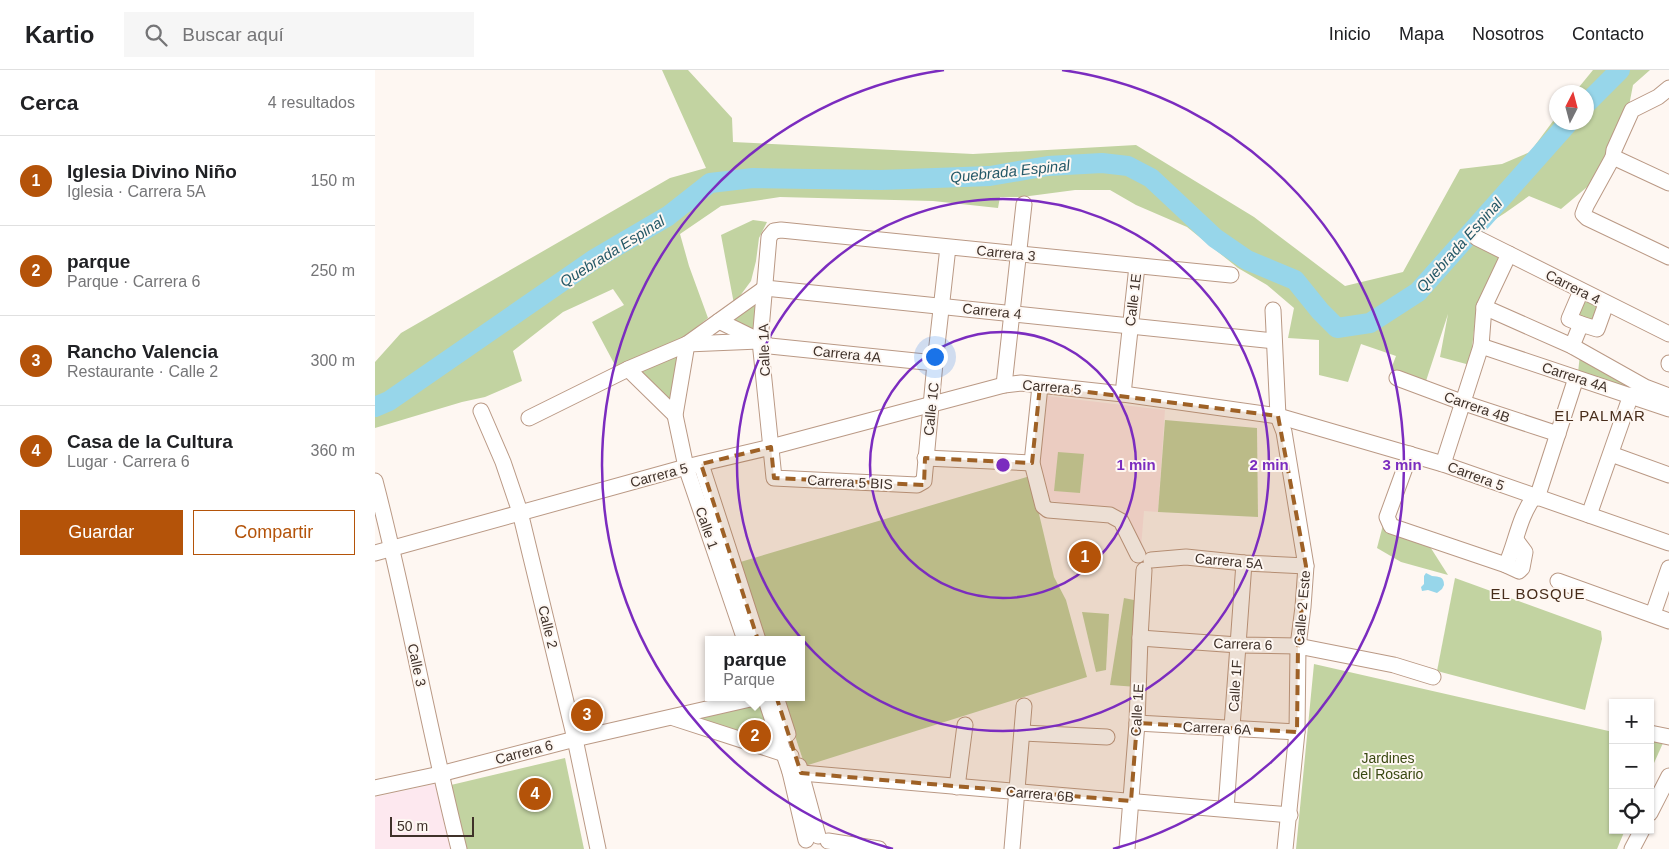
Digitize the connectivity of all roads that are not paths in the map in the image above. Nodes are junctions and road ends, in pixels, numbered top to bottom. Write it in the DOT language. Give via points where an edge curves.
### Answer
graph roads {
  1 [pos="1665,97"];
  2 [pos="1613,157"];
  3 [pos="1669,184"];
  4 [pos="1024,204"];
  5 [pos="781,230"];
  6 [pos="1477,238"];
  7 [pos="948,247"];
  8 [pos="1019,254"];
  9 [pos="1509,254"];
  10 [pos="1669,257"];
  11 [pos="1137,266"];
  12 [pos="1231,275"];
  13 [pos="765,288"];
  14 [pos="1581,291"];
  15 [pos="1606,304"];
  16 [pos="941,306"];
  17 [pos="1484,307"];
  18 [pos="1273,310"];
  19 [pos="1012,314"];
  20 [pos="719,321"];
  21 [pos="1581,324"];
  22 [pos="1131,326"];
  23 [pos="1669,334"];
  24 [pos="760,341"];
  25 [pos="1275,341"];
  26 [pos="687,344"];
  27 [pos="1481,346"];
  28 [pos="1572,346"];
  29 [pos="935,363"];
  30 [pos="628,369"];
  31 [pos="1397,378"];
  32 [pos="1576,378"];
  33 [pos="1004,385"];
  34 [pos="1040,386"];
  35 [pos="1645,387"];
  36 [pos="1123,394"];
  37 [pos="1631,395"];
  38 [pos="1669,396"];
  39 [pos="1651,402"];
  40 [pos="1463,403"];
  41 [pos="932,404"];
  42 [pos="1669,409"];
  43 [pos="481,410"];
  44 [pos="675,415"];
  45 [pos="1278,416"];
  46 [pos="529,418"];
  47 [pos="1558,434"];
  48 [pos="771,447"];
  49 [pos="1410,454"];
  50 [pos="1611,454"];
  51 [pos="925,458"];
  52 [pos="1032,463"];
  53 [pos="701,464"];
  54 [pos="1443,464"];
  55 [pos="686,467"];
  56 [pos="1669,474"];
  57 [pos="774,478"];
  58 [pos="375,481"];
  59 [pos="924,481"];
  60 [pos="1535,498"];
  61 [pos="520,512"];
  62 [pos="1589,515"];
  63 [pos="1669,543"];
  64 [pos="393,548"];
  65 [pos="375,553"];
  66 [pos="1144,562"];
  67 [pos="1244,564"];
  68 [pos="1306,566"];
  69 [pos="1669,568"];
  70 [pos="1558,581"];
  71 [pos="1653,614"];
  72 [pos="1669,621"];
  73 [pos="744,636"];
  74 [pos="757,636"];
  75 [pos="1140,638"];
  76 [pos="1238,646"];
  77 [pos="1298,646"];
  78 [pos="1433,677"];
  79 [pos="743,701"];
  80 [pos="767,701"];
  81 [pos="777,701"];
  82 [pos="1024,706"];
  83 [pos="674,718"];
  84 [pos="1137,723"];
  85 [pos="965,725"];
  86 [pos="1232,728"];
  87 [pos="1023,732"];
  88 [pos="1297,732"];
  89 [pos="1654,734"];
  90 [pos="1107,736"];
  91 [pos="1669,737"];
  92 [pos="575,739"];
  93 [pos="791,756"];
  94 [pos="795,773"];
  95 [pos="440,774"];
  96 [pos="1669,776"];
  97 [pos="957,787"];
  98 [pos="375,788"];
  99 [pos="1018,792"];
  100 [pos="1131,801"];
  101 [pos="1654,805"];
  102 [pos="1226,809"];
  103 [pos="1290,815"];
  104 [pos="1640,834"];
  105 [pos="817,843"];
  106 [pos="459,849"];
  107 [pos="598,849"];
  108 [pos="879,849"];
  109 [pos="1013,849"];
  110 [pos="1127,849"];
  111 [pos="1285,849"];
  112 [pos="1632,849"];
  1 -- 2 [label="street" via="1632,110"];
  2 -- 3 [label="street"];
  2 -- 10 [label="street" via="1583,214"];
  4 -- 8 [label="street"];
  5 -- 7 [label="street, Carrera 3"];
  5 -- 13 [label="street, Calle 1A" via="774,231 769,237"];
  6 -- 9 [label="street, Carrera 4"];
  7 -- 8 [label="street, Carrera 3"];
  7 -- 16 [label="street, Calle 1C"];
  8 -- 11 [label="street, Carrera 3"];
  8 -- 19 [label="street"];
  9 -- 14 [label="street, Carrera 4"];
  9 -- 17 [label="street"];
  11 -- 12 [label="street, Carrera 3"];
  11 -- 22 [label="street, Calle 1E"];
  13 -- 16 [label="street, Carrera 4"];
  13 -- 20 [label="street"];
  13 -- 24 [label="street, Calle 1A"];
  14 -- 15 [label="street, Carrera 4"];
  14 -- 21 [label="street" via="1569,319"];
  15 -- 21 [label="street" via="1597,329"];
  15 -- 23 [label="street, Carrera 4"];
  16 -- 19 [label="street, Carrera 4"];
  16 -- 29 [label="street, Calle 1C"];
  17 -- 27 [label="street"];
  17 -- 28 [label="street"];
  18 -- 25 [label="street, Calle 2 Este"];
  19 -- 22 [label="street, Carrera 4"];
  19 -- 33 [label="street"];
  20 -- 24 [label="street, Carrera 4A"];
  20 -- 26 [label="street"];
  21 -- 28 [label="street"];
  22 -- 25 [label="street, Carrera 4"];
  22 -- 36 [label="street, Calle 1E"];
  24 -- 26 [label="street, Carrera 4A"];
  24 -- 29 [label="street, Carrera 4A" via="770,346"];
  24 -- 48 [label="street, Calle 1A"];
  25 -- 45 [label="street, Calle 2 Este"];
  26 -- 30 [label="street"];
  26 -- 44 [label="street, Calle 1"];
  27 -- 32 [label="street, Carrera 4A"];
  27 -- 40 [label="street"];
  28 -- 35 [label="street"];
  29 -- 41 [label="street, Calle 1C"];
  30 -- 44 [label="street"];
  30 -- 46 [label="street"];
  31 -- 40 [label="street, Carrera 4B"];
  32 -- 37 [label="street, Carrera 4A"];
  32 -- 47 [label="street"];
  33 -- 34 [label="street, Carrera 5"];
  33 -- 41 [label="street, Carrera 5"];
  34 -- 36 [label="street, Carrera 5"];
  34 -- 52 [label="street"];
  35 -- 38 [label="street"];
  35 -- 39 [label="street"];
  36 -- 45 [label="street, Carrera 5"];
  37 -- 39 [label="street, Carrera 4A"];
  37 -- 50 [label="street"];
  39 -- 42 [label="street, Carrera 4A"];
  40 -- 47 [label="street, Carrera 4B"];
  40 -- 54 [label="street"];
  41 -- 48 [label="street, Carrera 5"];
  41 -- 51 [label="street, Calle 1C"];
  43 -- 61 [label="street, Calle 2"];
  44 -- 55 [label="street, Calle 1"];
  45 -- 49 [label="street, Carrera 5"];
  45 -- 68 [label="street, Calle 2 Este" via="1284,432"];
  47 -- 60 [label="street"];
  48 -- 53 [label="street, Carrera 5"];
  48 -- 57 [label="street, Calle 1A"];
  49 -- 54 [label="street, Carrera 5"];
  49 -- 60 [label="street" via="1387,517 1391,526 1512,568 1522,568 1525,552 1516,540 1525,511"];
  50 -- 56 [label="street"];
  50 -- 62 [label="street"];
  51 -- 52 [label="street"];
  51 -- 59 [label="street, Calle 1C"];
  52 -- 66 [label="street" via="1043,506 1048,510 1110,515 1121,521"];
  53 -- 55 [label="street, Carrera 5"];
  53 -- 74 [label="street, Calle 1"];
  54 -- 60 [label="street, Carrera 5"];
  55 -- 61 [label="street, Carrera 5"];
  55 -- 73 [label="street, Calle 1"];
  57 -- 59 [label="street, Carrera 5 BIS" via="917,485"];
  58 -- 64 [label="street, Calle 3"];
  60 -- 62 [label="street, Carrera 5"];
  61 -- 64 [label="street, Carrera 5"];
  61 -- 92 [label="street, Calle 2"];
  62 -- 63 [label="street, Carrera 5"];
  64 -- 65 [label="street, Carrera 5"];
  64 -- 95 [label="street, Calle 3"];
  66 -- 67 [label="street, Carrera 5A" via="1186,558"];
  66 -- 75 [label="street, Calle 1E"];
  67 -- 68 [label="street, Carrera 5A"];
  67 -- 76 [label="street, Calle 1F"];
  68 -- 77 [label="street, Calle 2 Este"];
  69 -- 71 [label="street"];
  70 -- 71 [label="street"];
  71 -- 72 [label="street"];
  75 -- 76 [label="street, Carrera 6"];
  75 -- 84 [label="street, Calle 1E"];
  76 -- 77 [label="street, Carrera 6"];
  76 -- 86 [label="street, Calle 1F"];
  77 -- 78 [label="street, Carrera 6" via="1394,665"];
  77 -- 88 [label="street, Calle 2 Este"];
  79 -- 83 [label="street, Carrera 6"];
  80 -- 93 [label="street"];
  81 -- 93 [label="street"];
  82 -- 87 [label="street"];
  83 -- 92 [label="street, Carrera 6"];
  83 -- 93 [label="street"];
  84 -- 86 [label="street, Carrera 6A"];
  84 -- 100 [label="street, Calle 1E"];
  85 -- 97 [label="street"];
  86 -- 88 [label="street, Carrera 6A"];
  86 -- 102 [label="street, Calle 1F"];
  87 -- 90 [label="street"];
  87 -- 99 [label="street"];
  88 -- 103 [label="street, Calle 2 Este"];
  89 -- 91 [label="street"];
  92 -- 95 [label="street, Carrera 6"];
  92 -- 107 [label="street, Calle 2"];
  93 -- 94 [label="street"];
  94 -- 97 [label="street, Carrera 6B"];
  94 -- 105 [label="street"];
  95 -- 98 [label="street, Carrera 6"];
  95 -- 106 [label="street, Calle 3"];
  96 -- 101 [label="street"];
  97 -- 99 [label="street, Carrera 6B"];
  99 -- 100 [label="street, Carrera 6B"];
  99 -- 109 [label="street"];
  100 -- 102 [label="street, Carrera 6B"];
  100 -- 110 [label="street, Calle 1E"];
  102 -- 103 [label="street, Carrera 6B"];
  103 -- 111 [label="street, Calle 2 Este"];
  104 -- 112 [label="street"];
  105 -- 108 [label="street"];
}
